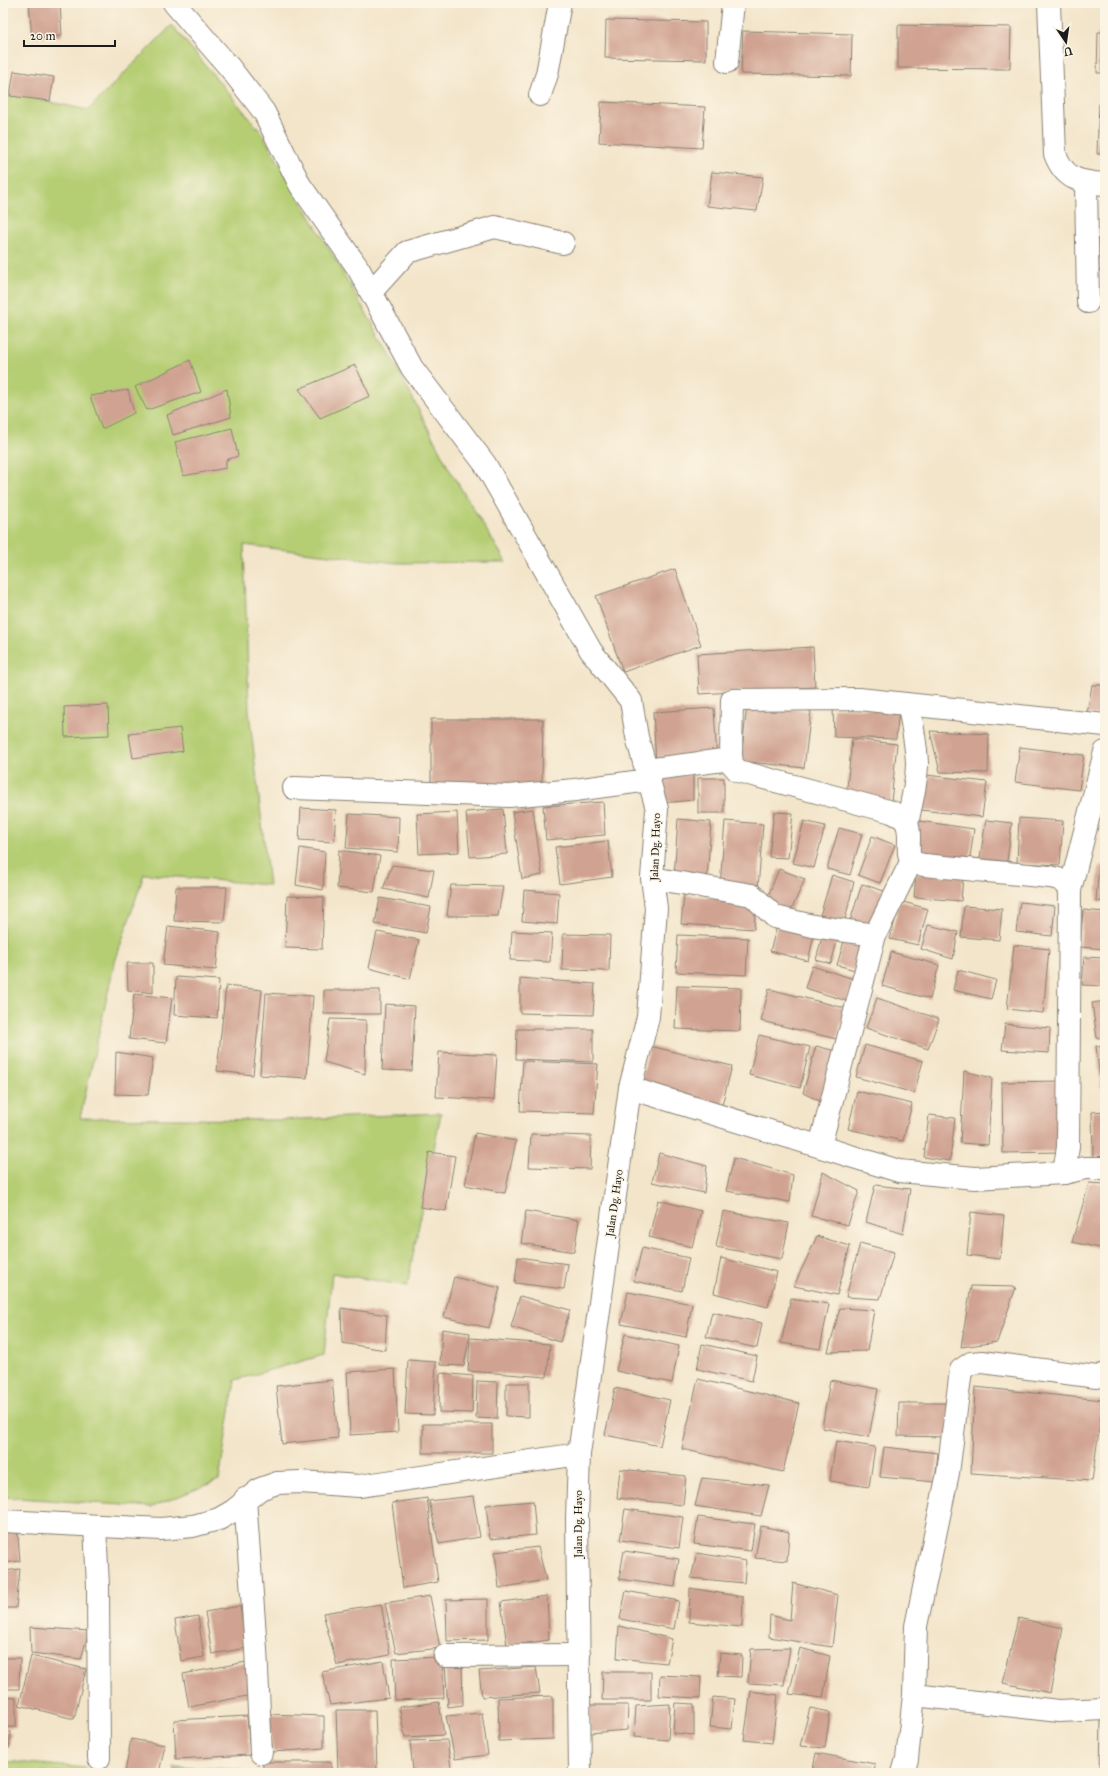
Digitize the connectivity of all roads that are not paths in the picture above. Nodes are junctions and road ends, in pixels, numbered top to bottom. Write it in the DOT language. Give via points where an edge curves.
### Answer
graph roads {
  1 [pos="174,3"];
  2 [pos="560,3"];
  3 [pos="733,3"];
  4 [pos="1049,3"];
  5 [pos="727,62"];
  6 [pos="540,95"];
  7 [pos="1096,183"];
  8 [pos="563,243"];
  9 [pos="371,292"];
  10 [pos="1088,302"];
  11 [pos="908,704"];
  12 [pos="1105,725"];
  13 [pos="1105,752"];
  14 [pos="731,759"];
  15 [pos="648,775"];
  16 [pos="294,788"];
  17 [pos="907,824"];
  18 [pos="912,860"];
  19 [pos="652,878"];
  20 [pos="1070,890"];
  21 [pos="875,935"];
  22 [pos="630,1088"];
  23 [pos="820,1146"];
  24 [pos="1105,1168"];
  25 [pos="1064,1173"];
  26 [pos="1105,1374"];
  27 [pos="579,1454"];
  28 [pos="245,1499"];
  29 [pos="3,1521"];
  30 [pos="95,1526"];
  31 [pos="579,1655"];
  32 [pos="445,1656"];
  33 [pos="914,1695"];
  34 [pos="1105,1709"];
  35 [pos="261,1753"];
  36 [pos="99,1758"];
  37 [pos="580,1773"];
  38 [pos="903,1773"];
  1 -- 9 [label="street, Jalan Dg. Hayo" via="264,112 300,184 358,268"];
  2 -- 6 [label="street" via="547,74"];
  3 -- 5 [label="street"];
  4 -- 7 [label="street" via="1055,154 1060,166 1074,179"];
  7 -- 10 [label="street"];
  8 -- 9 [label="street" via="495,226 407,252"];
  9 -- 15 [label="street, Jalan Dg. Hayo" via="412,368 485,464 591,652 631,701 637,737"];
  11 -- 12 [label="street"];
  11 -- 14 [label="street" via="859,699 732,700"];
  11 -- 17 [label="street" via="917,764"];
  13 -- 20 [label="street"];
  14 -- 15 [label="street"];
  14 -- 17 [label="street" via="738,771 892,812 903,818"];
  15 -- 16 [label="street" via="575,790 509,796"];
  15 -- 19 [label="street, Jalan Dg. Hayo" via="657,809"];
  17 -- 18 [label="street"];
  18 -- 20 [label="street" via="924,865 1056,878 1063,880"];
  18 -- 21 [label="street"];
  19 -- 21 [label="street" via="752,896 775,917 813,926"];
  19 -- 22 [label="street, Jalan Dg. Hayo" via="656,908 648,1017"];
  20 -- 25 [label="street" via="1068,1147"];
  21 -- 23 [label="street"];
  22 -- 23 [label="street"];
  22 -- 27 [label="street, Jalan Dg. Hayo"];
  23 -- 25 [label="street" via="899,1171 974,1178"];
  24 -- 25 [label="street" via="1085,1168"];
  26 -- 33 [label="street" via="1097,1377 982,1362 971,1363 961,1370 948,1473 916,1626"];
  27 -- 28 [label="street" via="359,1486 300,1482 277,1484 260,1489"];
  27 -- 31 [label="street, Jalan Dg. Hayo"];
  28 -- 30 [label="street" via="233,1511 193,1526 161,1529"];
  28 -- 35 [label="street"];
  29 -- 30 [label="street"];
  30 -- 36 [label="street"];
  31 -- 32 [label="street"];
  31 -- 37 [label="street, Jalan Dg. Hayo"];
  33 -- 34 [label="street" via="1059,1711"];
  33 -- 38 [label="street" via="907,1759"];
}
